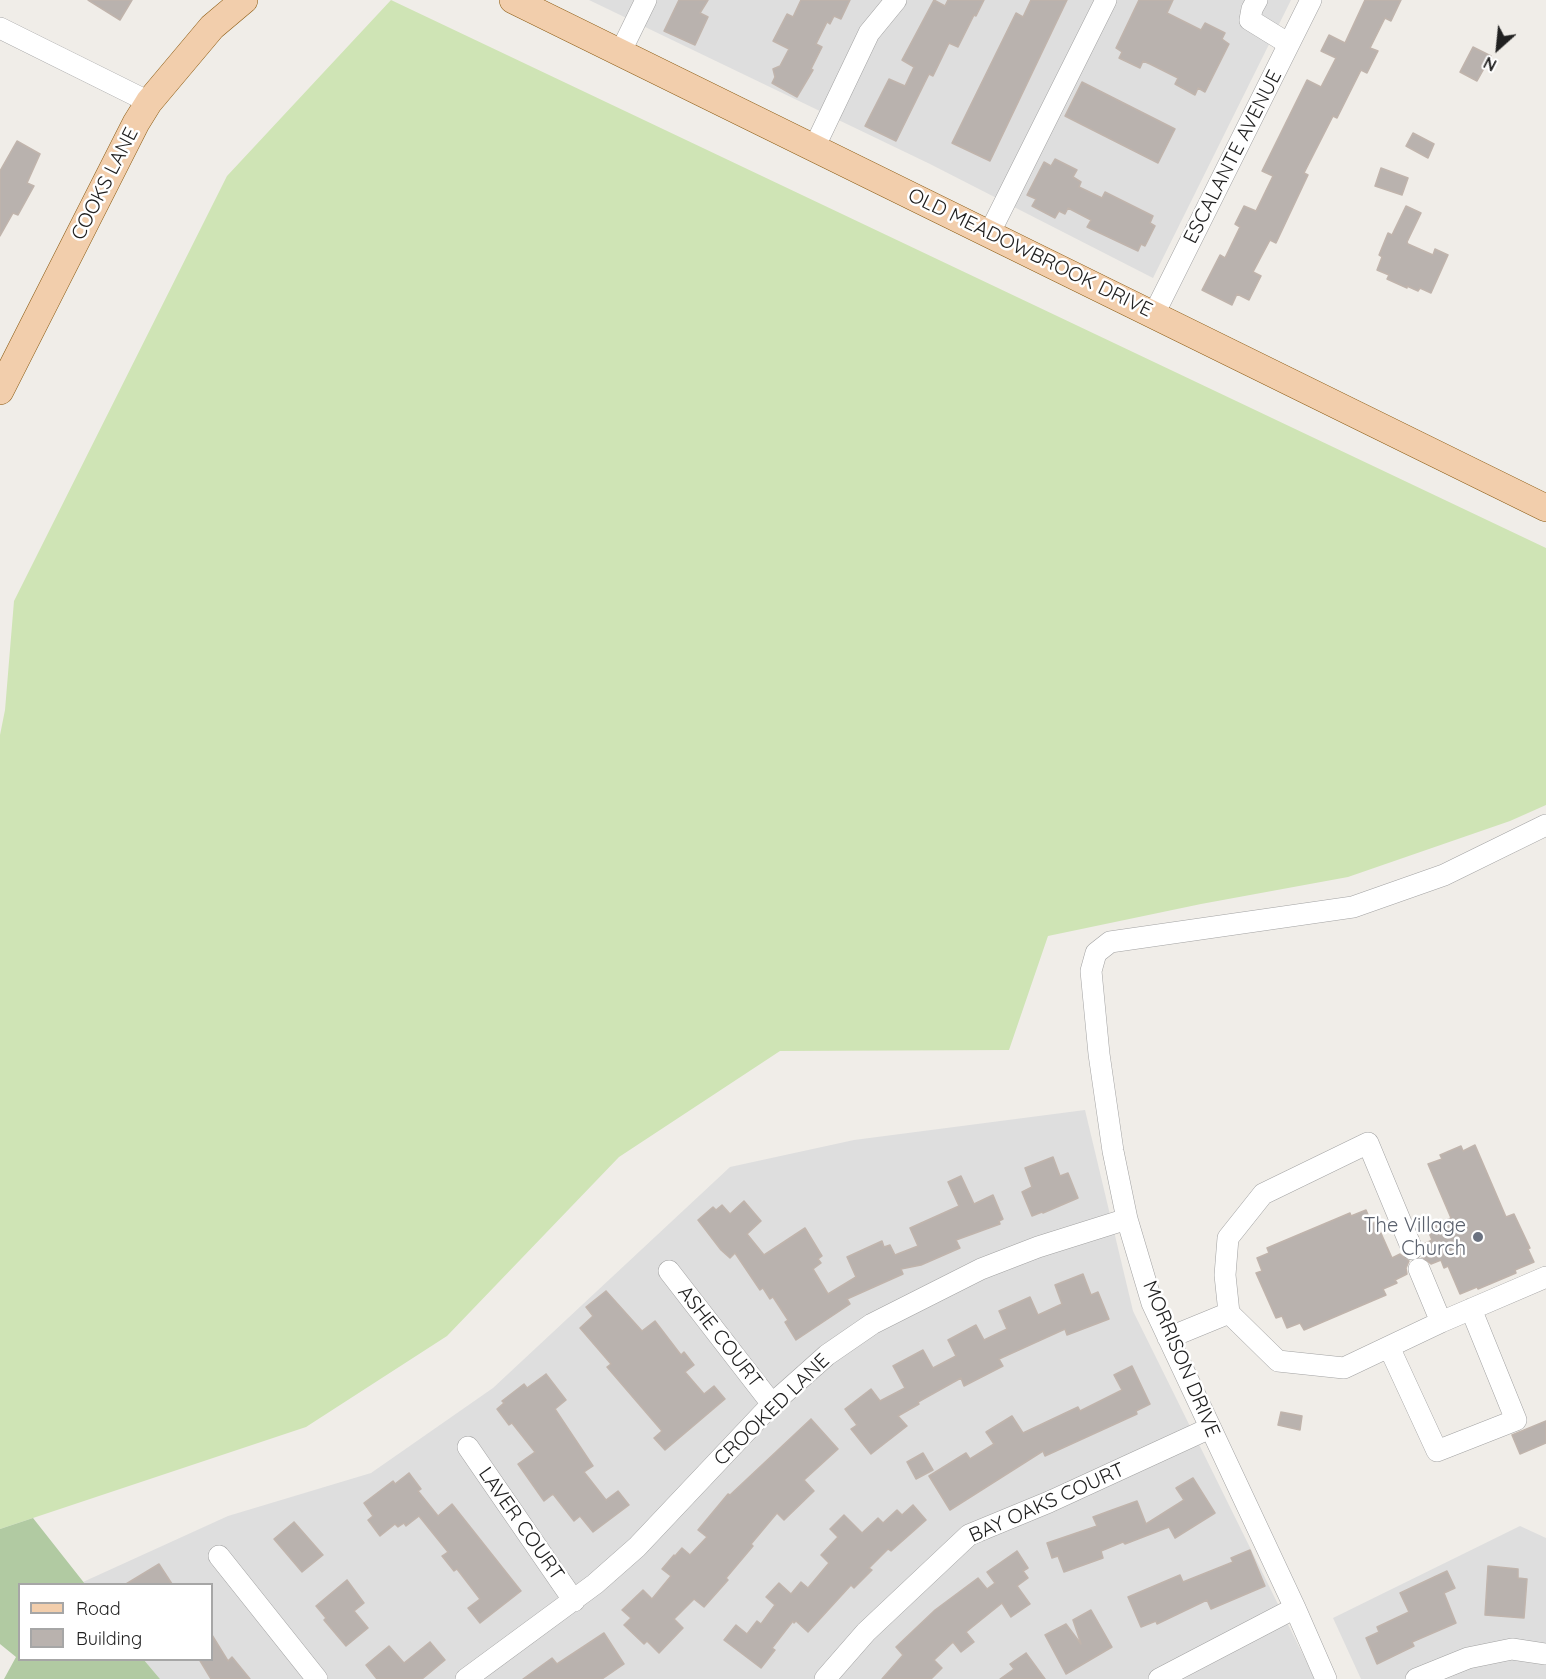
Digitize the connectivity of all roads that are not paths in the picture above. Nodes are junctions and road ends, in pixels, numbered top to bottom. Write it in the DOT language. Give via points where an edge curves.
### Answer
graph roads {
  1 [pos="244,0"];
  2 [pos="513,0"];
  3 [pos="646,0"];
  4 [pos="896,0"];
  5 [pos="1106,0"];
  6 [pos="1257,0"];
  7 [pos="1311,0"];
  8 [pos="0,28"];
  9 [pos="1289,44"];
  10 [pos="620,52"];
  11 [pos="149,102"];
  12 [pos="814,148"];
  13 [pos="989,234"];
  14 [pos="1154,314"];
  15 [pos="0,392"];
  16 [pos="1546,508"];
  17 [pos="1546,825"];
  18 [pos="1127,1218"];
  19 [pos="1412,1249"];
  20 [pos="1419,1269"];
  21 [pos="669,1271"];
  22 [pos="1546,1277"];
  23 [pos="1471,1309"];
  24 [pos="1229,1313"];
  25 [pos="1441,1322"];
  26 [pos="1168,1338"];
  27 [pos="1389,1347"];
  28 [pos="772,1404"];
  29 [pos="1210,1428"];
  30 [pos="468,1447"];
  31 [pos="219,1556"];
  32 [pos="574,1601"];
  33 [pos="1296,1608"];
  34 [pos="1546,1654"];
  35 [pos="317,1679"];
  36 [pos="466,1679"];
  37 [pos="825,1679"];
  38 [pos="1159,1679"];
  39 [pos="1326,1679"];
  40 [pos="1416,1679"];
  1 -- 11 [label="main road, COOKS LANE" via="212,27"];
  2 -- 10 [label="main road, OLD MEADOWBROOK DRIVE"];
  3 -- 10 [label="street"];
  4 -- 12 [label="street" via="869,33"];
  5 -- 13 [label="street"];
  6 -- 9 [label="street" via="1250,20"];
  7 -- 9 [label="street, ESCALANTE AVENUE"];
  8 -- 11 [label="street"];
  9 -- 14 [label="street, ESCALANTE AVENUE"];
  10 -- 12 [label="main road, OLD MEADOWBROOK DRIVE"];
  11 -- 15 [label="main road, COOKS LANE"];
  12 -- 13 [label="main road, OLD MEADOWBROOK DRIVE"];
  13 -- 14 [label="main road, OLD MEADOWBROOK DRIVE"];
  14 -- 16 [label="main road, OLD MEADOWBROOK DRIVE"];
  17 -- 18 [label="street, MORRISON DRIVE" via="1444,875 1353,907 1110,942 1099,950 1091,971 1099,1054"];
  18 -- 26 [label="street, MORRISON DRIVE" via="1152,1302"];
  18 -- 28 [label="street, CROOKED LANE" via="981,1269 872,1324 827,1355"];
  19 -- 24 [label="street" via="1368,1143 1263,1194 1228,1239 1225,1275"];
  20 -- 25 [label="street"];
  21 -- 28 [label="street, ASHE COURT"];
  22 -- 23 [label="street"];
  23 -- 25 [label="street"];
  23 -- 27 [label="street" via="1516,1419 1437,1451"];
  24 -- 26 [label="street"];
  24 -- 27 [label="street" via="1278,1361 1344,1368"];
  25 -- 27 [label="street"];
  26 -- 29 [label="street, MORRISON DRIVE"];
  28 -- 32 [label="street, CROOKED LANE" via="637,1547"];
  29 -- 33 [label="street, MORRISON DRIVE"];
  29 -- 37 [label="street, BAY OAKS COURT" via="969,1535 866,1632"];
  30 -- 32 [label="street, LAVER COURT"];
  31 -- 35 [label="street"];
  32 -- 36 [label="street, CROOKED LANE"];
  33 -- 38 [label="street"];
  33 -- 39 [label="street, MORRISON DRIVE"];
  34 -- 40 [label="street" via="1512,1650 1468,1658"];
}
